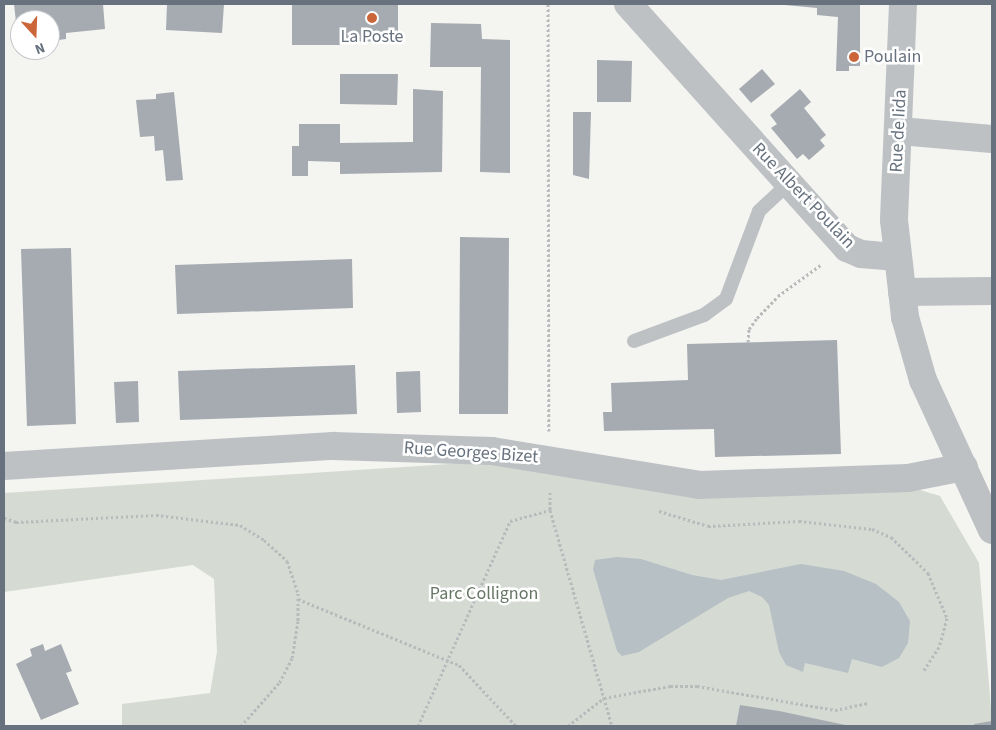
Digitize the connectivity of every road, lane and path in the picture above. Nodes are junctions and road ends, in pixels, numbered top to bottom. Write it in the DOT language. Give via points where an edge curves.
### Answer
graph roads {
  1 [pos="548,4"];
  2 [pos="628,4"];
  3 [pos="903,4"];
  4 [pos="900,131"];
  5 [pos="992,139"];
  6 [pos="789,183"];
  7 [pos="847,248"];
  8 [pos="897,257"];
  9 [pos="992,291"];
  10 [pos="902,292"];
  11 [pos="634,340"];
  12 [pos="748,342"];
  13 [pos="549,459"];
  14 [pos="4,466"];
  15 [pos="964,467"];
  16 [pos="650,508"];
  17 [pos="4,518"];
  18 [pos="992,530"];
  19 [pos="298,599"];
  20 [pos="447,660"];
  21 [pos="923,672"];
  22 [pos="604,698"];
  23 [pos="868,703"];
  24 [pos="241,726"];
  25 [pos="418,726"];
  26 [pos="516,726"];
  27 [pos="568,726"];
  28 [pos="612,726"];
  1 -- 13 [label="path"];
  2 -- 6 [label="street, Rue Albert Poulain"];
  3 -- 4 [label="street, Rue de Iida"];
  4 -- 5 [label="street"];
  4 -- 8 [label="street, Rue de Iida" via="894,220"];
  6 -- 7 [label="street, Rue Albert Poulain"];
  6 -- 11 [label="lane" via="759,211 726,299 704,315"];
  7 -- 8 [label="street, Rue Albert Poulain" via="861,254"];
  7 -- 12 [label="path" via="778,296 749,329"];
  8 -- 10 [label="street"];
  9 -- 10 [label="street"];
  10 -- 15 [label="street" via="913,352"];
  13 -- 14 [label="street, Rue Georges Bizet" via="492,451 333,446"];
  13 -- 15 [label="street, Rue Georges Bizet" via="699,485 908,478"];
  15 -- 18 [label="street"];
  16 -- 21 [label="path" via="683,521 708,526 799,521 872,529 890,537 928,573 947,618 939,647"];
  17 -- 19 [label="path" via="16,522 156,515 240,526 264,540 287,561"];
  19 -- 20 [label="path"];
  19 -- 24 [label="path" via="292,658 279,683"];
  20 -- 22 [label="path" via="510,521 550,510"];
  20 -- 25 [label="path"];
  20 -- 26 [label="path" via="459,665 481,685"];
  22 -- 23 [label="path" via="670,686 697,686 835,710"];
  22 -- 27 [label="path"];
  22 -- 28 [label="path"];
}
